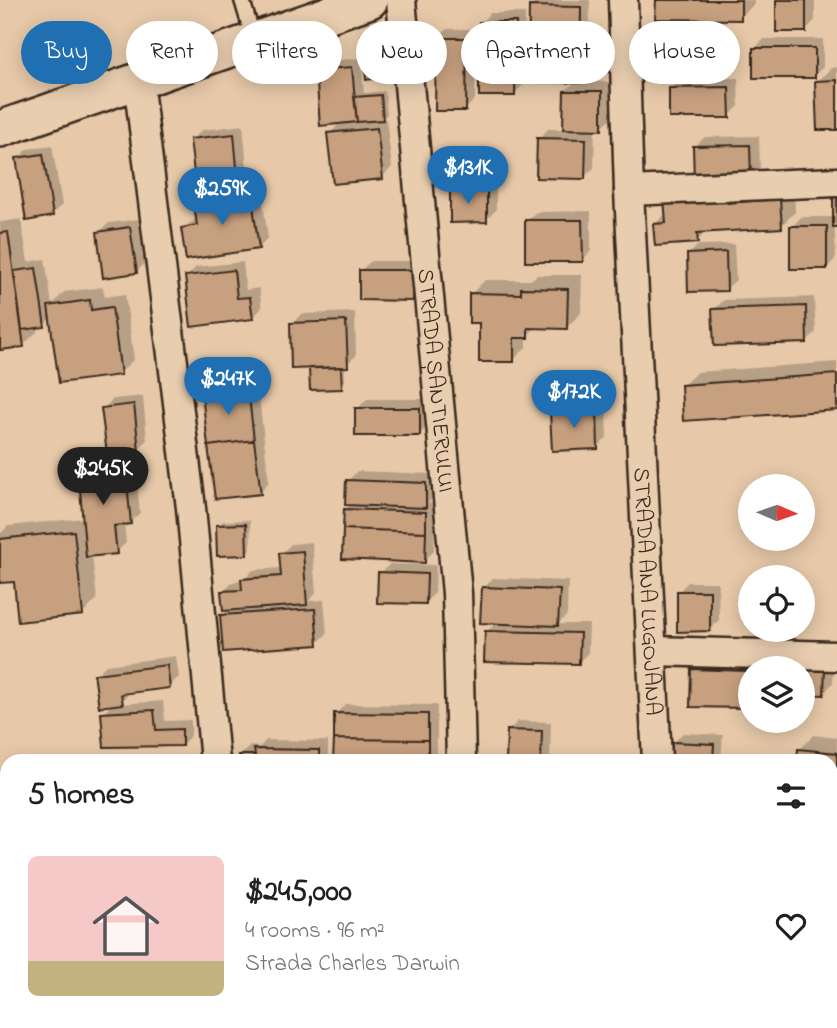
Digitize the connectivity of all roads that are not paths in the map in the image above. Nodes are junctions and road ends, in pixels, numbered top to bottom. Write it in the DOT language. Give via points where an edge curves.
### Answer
graph roads {
  1 [pos="242,0"];
  2 [pos="370,0"];
  3 [pos="401,0"];
  4 [pos="623,0"];
  5 [pos="248,21"];
  6 [pos="309,21"];
  7 [pos="127,84"];
  8 [pos="138,84"];
  9 [pos="0,129"];
  10 [pos="837,182"];
  11 [pos="629,191"];
  12 [pos="652,651"];
  13 [pos="837,656"];
  14 [pos="214,754"];
  15 [pos="461,754"];
  16 [pos="657,754"];
  1 -- 5 [label="lane"];
  2 -- 6 [label="street"];
  3 -- 15 [label="street, STRADA ȘANTIERULUI" via="457,593"];
  4 -- 11 [label="street, STRADA ANA LUGOJANA"];
  7 -- 9 [label="street"];
  8 -- 14 [label="street" via="191,508"];
  10 -- 11 [label="street"];
  11 -- 12 [label="street, STRADA ANA LUGOJANA"];
  12 -- 13 [label="street"];
  12 -- 16 [label="street, STRADA ANA LUGOJANA"];
}
